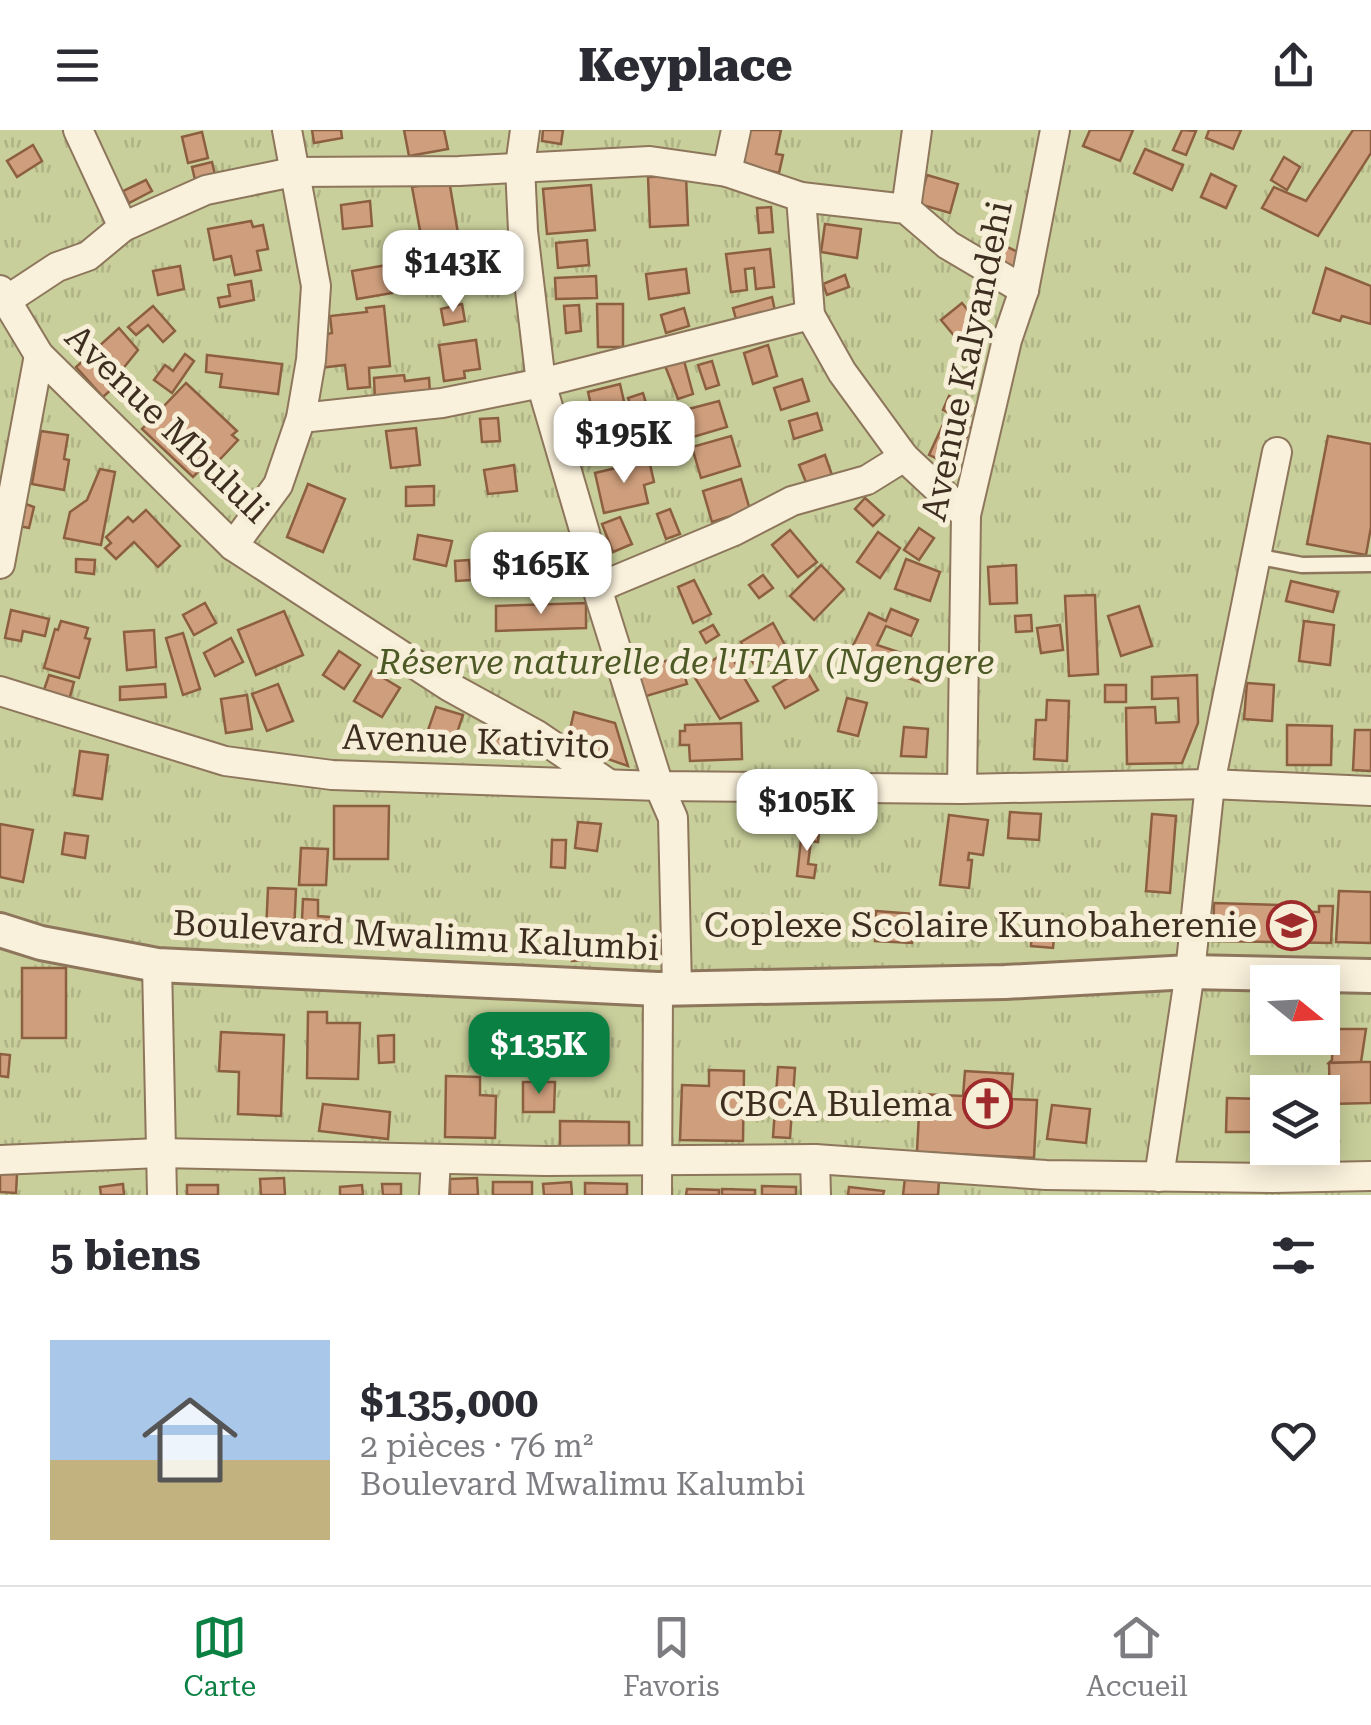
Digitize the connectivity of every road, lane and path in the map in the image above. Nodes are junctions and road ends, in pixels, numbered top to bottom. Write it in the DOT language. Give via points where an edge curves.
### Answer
graph roads {
  1 [pos="78,130"];
  2 [pos="287,130"];
  3 [pos="525,130"];
  4 [pos="736,130"];
  5 [pos="917,130"];
  6 [pos="1055,130"];
  7 [pos="520,166"];
  8 [pos="293,172"];
  9 [pos="727,172"];
  10 [pos="801,197"];
  11 [pos="906,208"];
  12 [pos="123,227"];
  13 [pos="1024,290"];
  14 [pos="3,295"];
  15 [pos="810,314"];
  16 [pos="39,354"];
  17 [pos="541,383"];
  18 [pos="301,418"];
  19 [pos="1277,452"];
  20 [pos="904,457"];
  21 [pos="6,498"];
  22 [pos="966,514"];
  23 [pos="233,546"];
  24 [pos="1256,556"];
  25 [pos="0,564"];
  26 [pos="1371,564"];
  27 [pos="598,588"];
  28 [pos="0,691"];
  29 [pos="608,783"];
  30 [pos="1210,784"];
  31 [pos="658,786"];
  32 [pos="962,789"];
  33 [pos="1371,791"];
  34 [pos="0,930"];
  35 [pos="157,965"];
  36 [pos="1190,972"];
  37 [pos="1371,976"];
  38 [pos="668,989"];
  39 [pos="159,1153"];
  40 [pos="815,1158"];
  41 [pos="436,1159"];
  42 [pos="656,1159"];
  43 [pos="0,1160"];
  44 [pos="1371,1176"];
  45 [pos="1159,1177"];
  46 [pos="1046,1185"];
  47 [pos="1273,1186"];
  48 [pos="162,1195"];
  49 [pos="434,1195"];
  50 [pos="656,1195"];
  51 [pos="816,1195"];
  1 -- 12 [label="street"];
  2 -- 8 [label="street"];
  3 -- 7 [label="street"];
  4 -- 9 [label="street"];
  5 -- 11 [label="street"];
  6 -- 13 [label="street, Avenue Kalyandehi"];
  7 -- 8 [label="street"];
  7 -- 9 [label="street" via="650,161"];
  7 -- 17 [label="street"];
  8 -- 12 [label="street" via="206,190"];
  8 -- 18 [label="street" via="316,286"];
  9 -- 10 [label="street"];
  10 -- 11 [label="street"];
  10 -- 15 [label="street"];
  11 -- 13 [label="street" via="948,245"];
  12 -- 14 [label="street" via="88,256"];
  13 -- 22 [label="street, Avenue Kalyandehi"];
  14 -- 16 [label="street, Avenue Mbululi"];
  15 -- 17 [label="street"];
  15 -- 20 [label="street" via="842,372"];
  16 -- 21 [label="street"];
  16 -- 23 [label="street, Avenue Mbululi"];
  17 -- 18 [label="street" via="442,403"];
  17 -- 27 [label="street"];
  18 -- 23 [label="street" via="278,484"];
  19 -- 24 [label="street"];
  20 -- 22 [label="street"];
  20 -- 27 [label="street" via="867,480 792,501"];
  21 -- 25 [label="street"];
  22 -- 32 [label="street, Avenue Kalyandehi"];
  23 -- 29 [label="street, Avenue Mbululi"];
  24 -- 26 [label="lane" via="1302,565"];
  24 -- 30 [label="street"];
  27 -- 31 [label="street"];
  28 -- 29 [label="street, Avenue Kativito" via="225,762 332,775"];
  29 -- 31 [label="street, Avenue Kativito"];
  30 -- 32 [label="street, Avenue Kativito"];
  30 -- 33 [label="street, Avenue Kativito"];
  30 -- 36 [label="street"];
  31 -- 32 [label="street, Avenue Kativito"];
  31 -- 38 [label="street" via="673,818"];
  34 -- 35 [label="street, Boulevard Mwalimu Kalumbi"];
  35 -- 38 [label="street, Boulevard Mwalimu Kalumbi"];
  35 -- 39 [label="street"];
  36 -- 37 [label="street, Boulevard Mwalimu Kalumbi"];
  36 -- 38 [label="street, Boulevard Mwalimu Kalumbi"];
  36 -- 45 [label="street"];
  38 -- 42 [label="street"];
  39 -- 41 [label="street"];
  39 -- 43 [label="street"];
  39 -- 48 [label="street"];
  40 -- 42 [label="street"];
  40 -- 46 [label="street"];
  40 -- 51 [label="street"];
  41 -- 42 [label="street"];
  41 -- 49 [label="street"];
  42 -- 50 [label="street"];
  44 -- 47 [label="street"];
  45 -- 46 [label="street"];
  45 -- 47 [label="street"];
}
